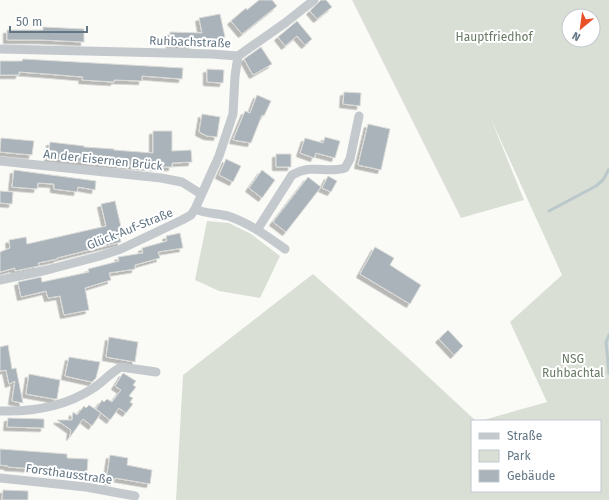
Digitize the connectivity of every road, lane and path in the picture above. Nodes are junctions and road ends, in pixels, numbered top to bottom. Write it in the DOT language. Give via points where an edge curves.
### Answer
graph roads {
  1 [pos="314,0"];
  2 [pos="0,49"];
  3 [pos="238,56"];
  4 [pos="359,116"];
  5 [pos="0,161"];
  6 [pos="201,194"];
  7 [pos="195,209"];
  8 [pos="257,230"];
  9 [pos="285,249"];
  10 [pos="0,280"];
  11 [pos="156,372"];
  12 [pos="0,411"];
  13 [pos="0,478"];
  14 [pos="135,496"];
  1 -- 3 [label="street, Ruhbachstraße"];
  2 -- 3 [label="street, Ruhbachstraße"];
  3 -- 6 [label="street" via="233,114 219,156"];
  4 -- 8 [label="street" via="350,159 345,168 336,171 315,168 300,170 292,175"];
  5 -- 6 [label="street, An der Eisernen Brück" via="161,178 182,182"];
  6 -- 7 [label="street"];
  7 -- 8 [label="street" via="203,213 226,215"];
  7 -- 10 [label="street, Glück-Auf-Straße" via="182,220 121,249"];
  8 -- 9 [label="street"];
  11 -- 12 [label="street" via="121,367 85,394 59,404 44,409"];
  13 -- 14 [label="street, Forsthausstraße" via="86,487"];
}
